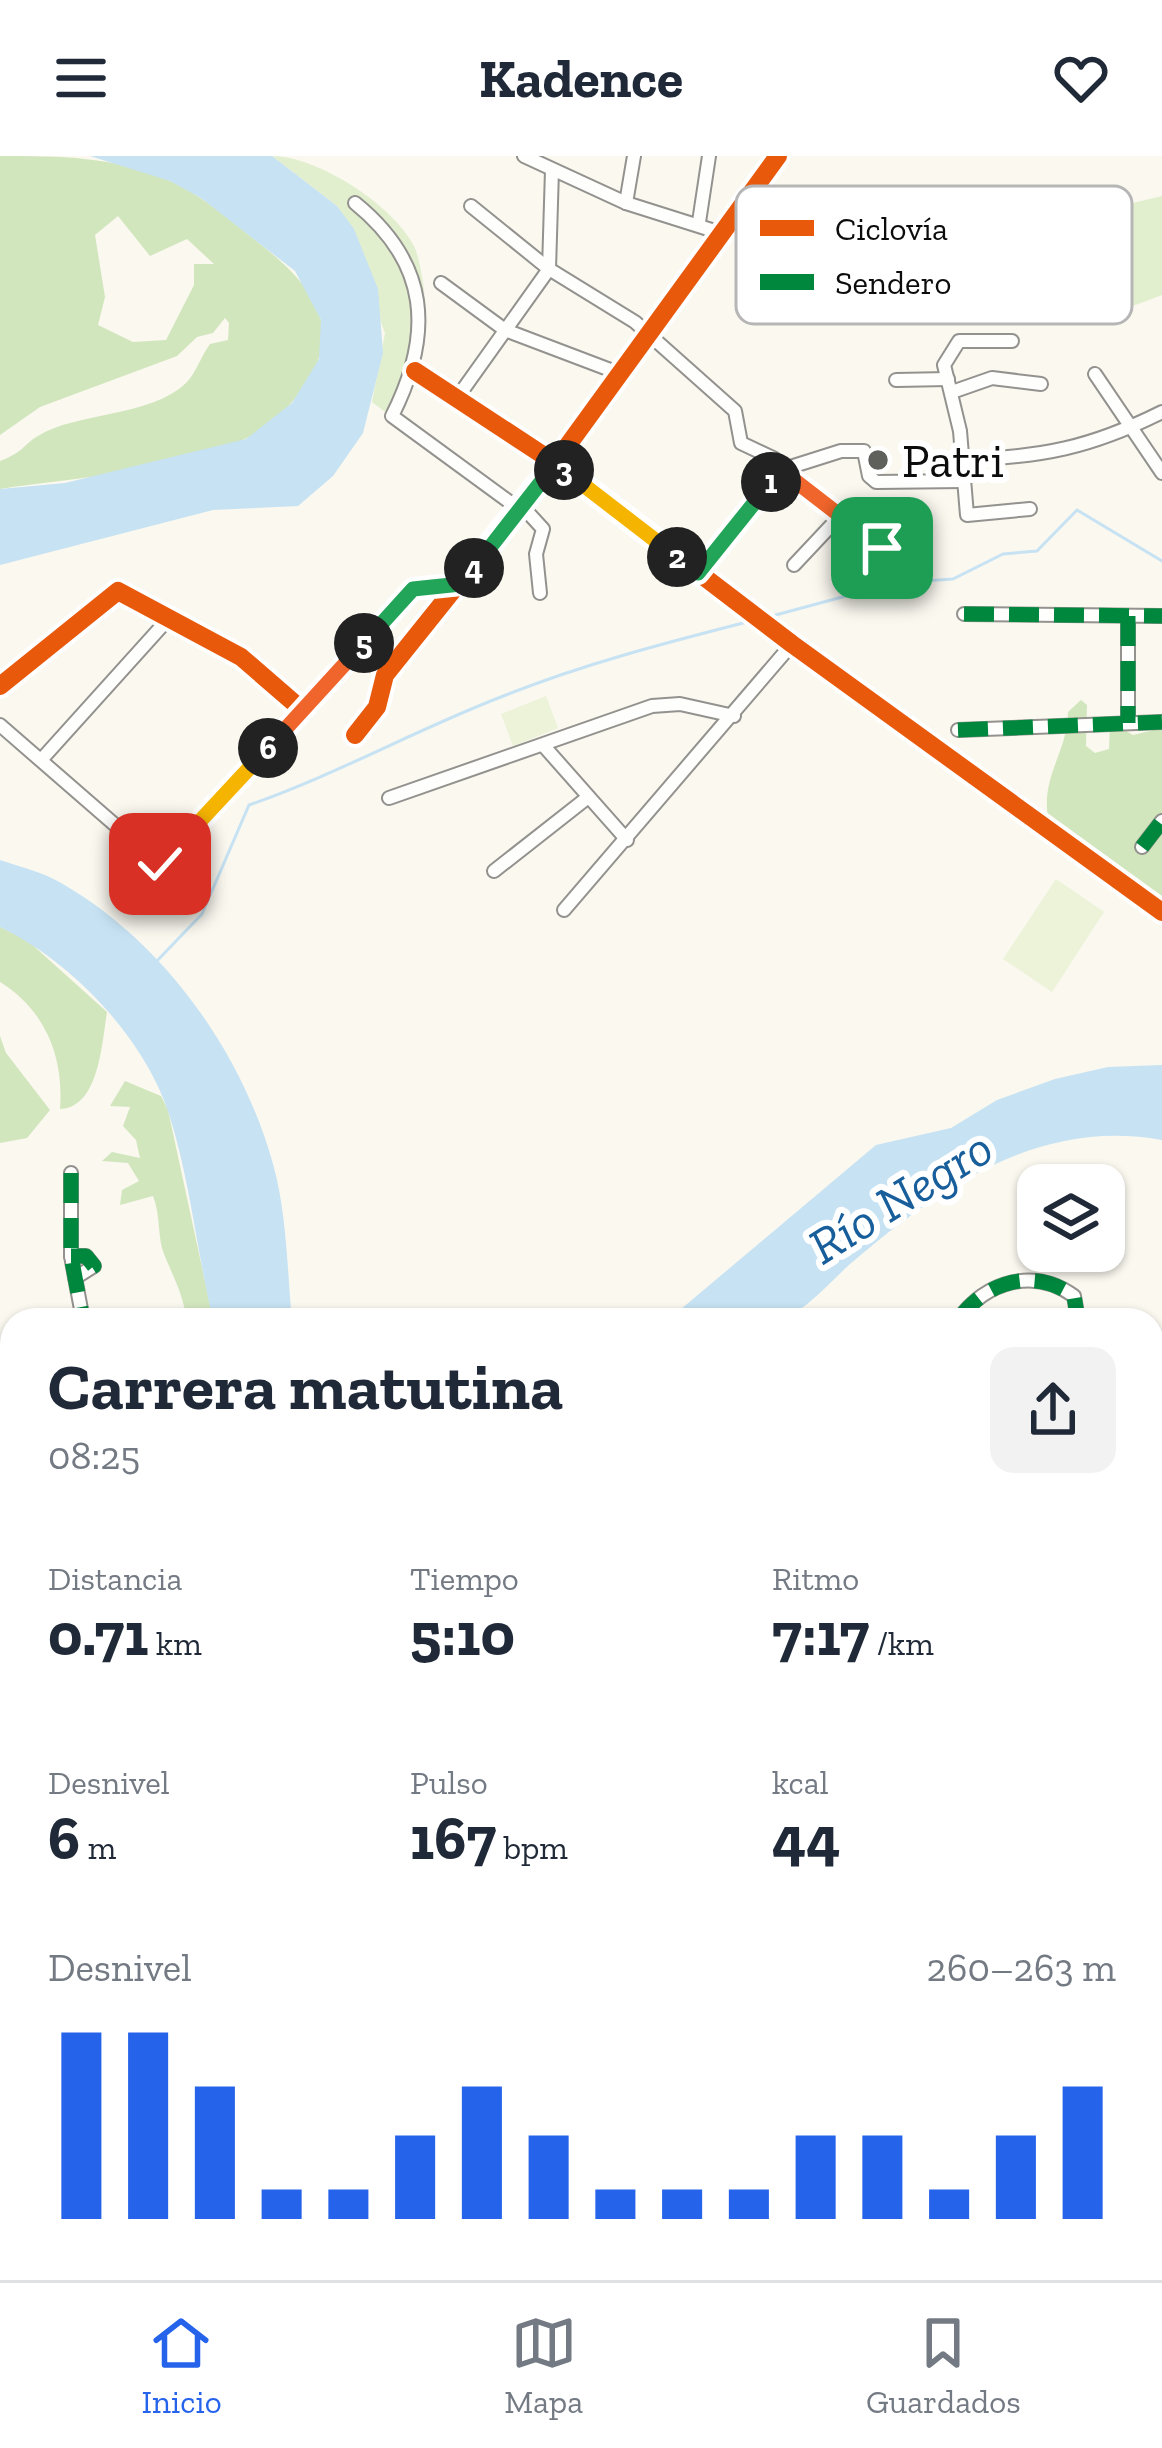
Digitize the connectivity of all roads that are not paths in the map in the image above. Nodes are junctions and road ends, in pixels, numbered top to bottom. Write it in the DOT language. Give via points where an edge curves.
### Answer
graph roads {
  1 [pos="524,156"];
  2 [pos="561,156"];
  3 [pos="634,156"];
  4 [pos="709,156"];
  5 [pos="778,156"];
  6 [pos="555,171"];
  7 [pos="757,186"];
  8 [pos="355,203"];
  9 [pos="626,203"];
  10 [pos="471,206"];
  11 [pos="736,217"];
  12 [pos="700,222"];
  13 [pos="724,234"];
  14 [pos="549,269"];
  15 [pos="441,283"];
  16 [pos="505,330"];
  17 [pos="648,336"];
  18 [pos="1012,341"];
  19 [pos="415,371"];
  20 [pos="621,374"];
  21 [pos="1095,374"];
  22 [pos="896,380"];
  23 [pos="1041,385"];
  24 [pos="950,386"];
  25 [pos="458,398"];
  26 [pos="1162,412"];
  27 [pos="1135,426"];
  28 [pos="962,460"];
  29 [pos="555,464"];
  30 [pos="781,470"];
  31 [pos="1162,473"];
  32 [pos="964,481"];
  33 [pos="520,508"];
  34 [pos="1030,509"];
  35 [pos="841,515"];
  36 [pos="910,524"];
  37 [pos="794,565"];
  38 [pos="698,573"];
  39 [pos="461,584"];
  40 [pos="540,593"];
  41 [pos="964,614"];
  42 [pos="170,616"];
  43 [pos="1128,616"];
  44 [pos="1162,616"];
  45 [pos="792,644"];
  46 [pos="0,686"];
  47 [pos="300,708"];
  48 [pos="734,716"];
  49 [pos="1162,722"];
  50 [pos="1128,723"];
  51 [pos="0,725"];
  52 [pos="958,730"];
  53 [pos="355,735"];
  54 [pos="543,745"];
  55 [pos="41,760"];
  56 [pos="389,798"];
  57 [pos="587,798"];
  58 [pos="1162,821"];
  59 [pos="627,840"];
  60 [pos="1142,848"];
  61 [pos="160,864"];
  62 [pos="494,871"];
  63 [pos="121,888"];
  64 [pos="564,910"];
  65 [pos="1162,912"];
  66 [pos="70,1173"];
  67 [pos="71,1256"];
  68 [pos="75,1279"];
  69 [pos="81,1308"];
  70 [pos="971,1308"];
  71 [pos="1077,1308"];
  1 -- 6 [label="street"];
  2 -- 6 [label="street"];
  3 -- 9 [label="street"];
  4 -- 12 [label="street"];
  5 -- 7 [label="street"];
  6 -- 9 [label="street"];
  6 -- 14 [label="street"];
  8 -- 19 [label="street" via="402,249 415,286"];
  9 -- 12 [label="street"];
  10 -- 14 [label="street"];
  11 -- 13 [label="street"];
  12 -- 13 [label="street"];
  13 -- 17 [label="street"];
  14 -- 16 [label="street"];
  14 -- 17 [label="street"];
  15 -- 16 [label="street"];
  16 -- 20 [label="street"];
  16 -- 25 [label="street"];
  17 -- 20 [label="street"];
  17 -- 30 [label="street" via="735,410 741,442"];
  18 -- 24 [label="street" via="959,341 944,365"];
  19 -- 25 [label="street"];
  19 -- 33 [label="street" via="392,416"];
  20 -- 29 [label="street"];
  21 -- 27 [label="street"];
  22 -- 24 [label="street"];
  23 -- 24 [label="street" via="992,378"];
  24 -- 28 [label="street"];
  25 -- 29 [label="street"];
  26 -- 27 [label="street"];
  27 -- 28 [label="street" via="1039,457"];
  27 -- 31 [label="street"];
  28 -- 32 [label="street"];
  29 -- 33 [label="street"];
  29 -- 38 [label="street"];
  30 -- 32 [label="street" via="864,451 876,482"];
  30 -- 35 [label="street"];
  30 -- 38 [label="street"];
  32 -- 34 [label="street" via="967,515"];
  33 -- 39 [label="street"];
  33 -- 40 [label="street" via="543,529"];
  35 -- 36 [label="street" via="882,548"];
  35 -- 37 [label="street"];
  38 -- 45 [label="street"];
  39 -- 47 [label="street" via="413,589"];
  39 -- 53 [label="street" via="385,675 377,707"];
  41 -- 43 [label="street"];
  42 -- 46 [label="street" via="118,591"];
  42 -- 47 [label="street" via="259,670"];
  42 -- 55 [label="street"];
  43 -- 44 [label="street"];
  43 -- 50 [label="street"];
  45 -- 48 [label="street"];
  45 -- 65 [label="street"];
  47 -- 61 [label="street"];
  48 -- 54 [label="street" via="652,706"];
  48 -- 59 [label="street"];
  49 -- 50 [label="street"];
  50 -- 52 [label="street"];
  51 -- 55 [label="street"];
  54 -- 56 [label="street"];
  54 -- 57 [label="street"];
  55 -- 61 [label="street"];
  57 -- 59 [label="street"];
  57 -- 62 [label="street"];
  58 -- 60 [label="street"];
  59 -- 64 [label="street"];
  61 -- 63 [label="street" via="142,883"];
  66 -- 67 [label="street"];
  67 -- 68 [label="street"];
  67 -- 68 [label="street" via="94,1266"];
  68 -- 69 [label="street"];
  70 -- 71 [label="street" via="994,1287 1040,1279 1074,1296"];
}
